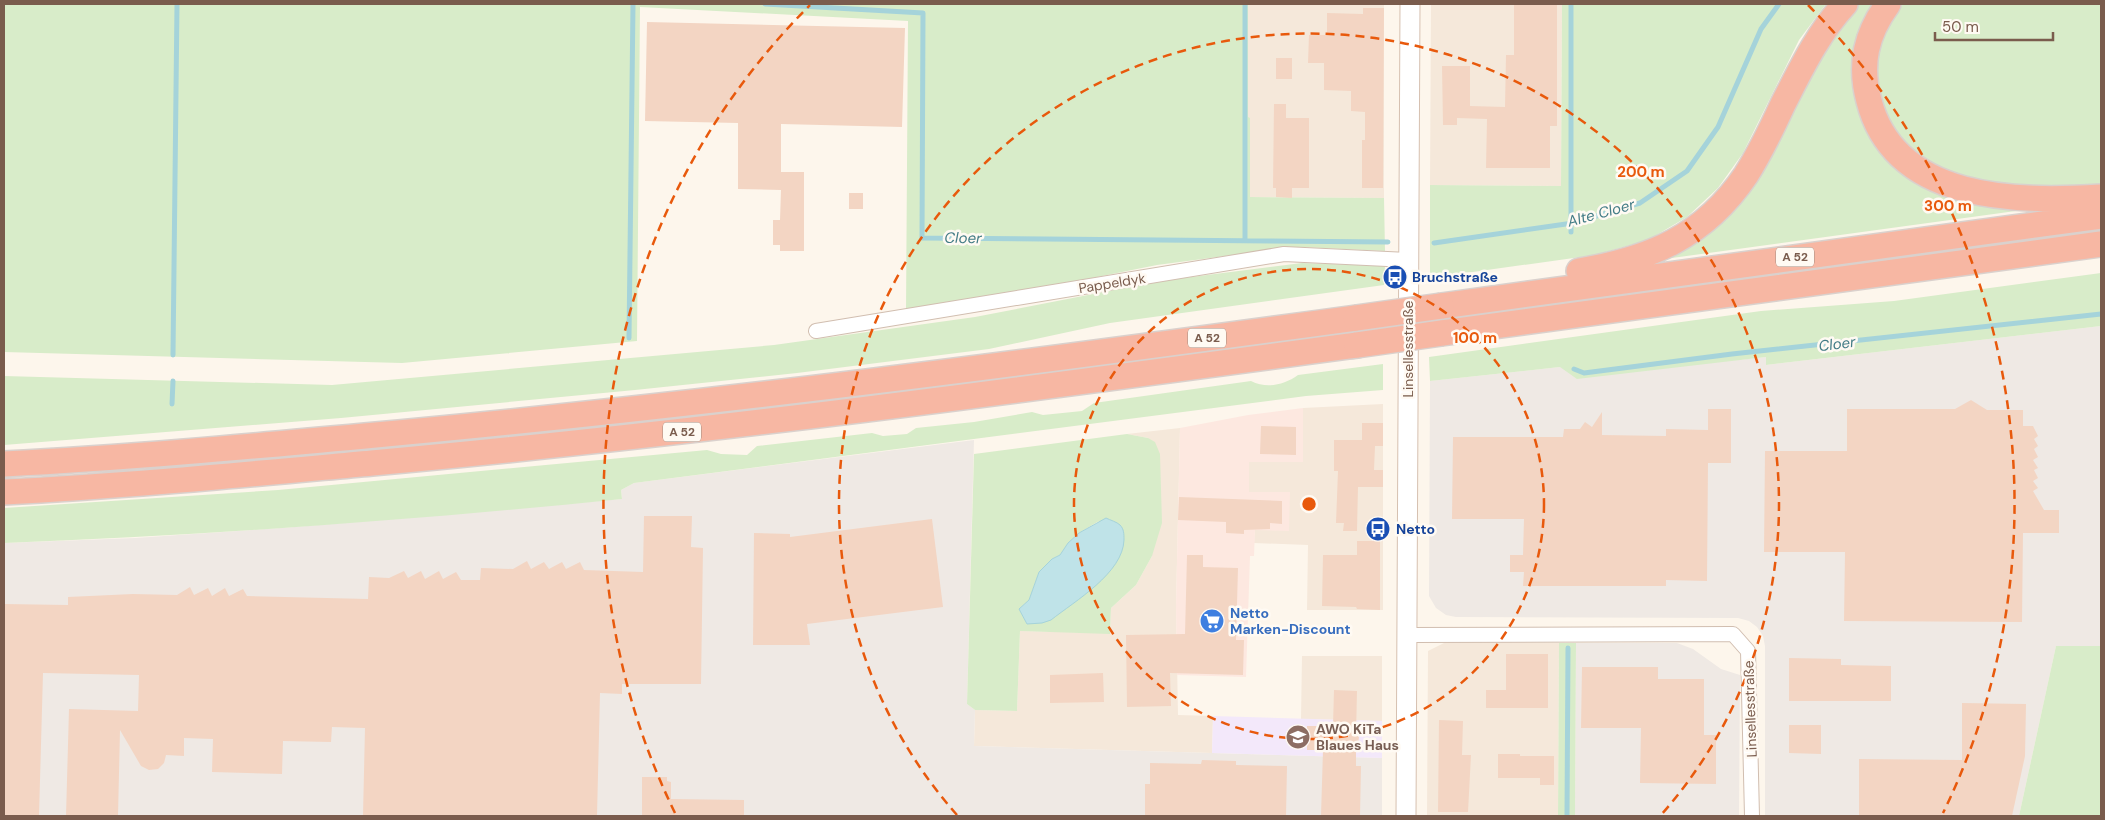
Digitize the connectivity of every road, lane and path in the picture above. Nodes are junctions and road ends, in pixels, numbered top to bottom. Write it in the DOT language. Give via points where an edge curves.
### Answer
graph roads {
  1 [pos="1410,4"];
  2 [pos="1845,4"];
  3 [pos="1888,4"];
  4 [pos="2101,197"];
  5 [pos="2101,216"];
  6 [pos="2101,244"];
  7 [pos="1408,260"];
  8 [pos="1489,300"];
  9 [pos="816,331"];
  10 [pos="4,464"];
  11 [pos="4,492"];
  12 [pos="1407,635"];
  13 [pos="1406,816"];
  14 [pos="1752,816"];
  1 -- 7 [label="street, Linsellesstraße"];
  2 -- 8 [label="highway" via="1820,36 1746,175 1720,207 1690,232 1655,252 1610,266 1559,275"];
  3 -- 4 [label="highway" via="1876,21 1865,50 1864,82 1873,116 1892,147 1917,170 1954,187 1999,196 2055,200"];
  5 -- 8 [label="highway, A 52"];
  6 -- 11 [label="highway, A 52, bridge" via="810,417 544,447 252,474"];
  7 -- 9 [label="street, Pappeldyk" via="1284,254"];
  7 -- 12 [label="street, Linsellesstraße"];
  8 -- 10 [label="highway, A 52, bridge" via="1029,363 544,420 251,447"];
  12 -- 13 [label="street, Linsellesstraße"];
  12 -- 14 [label="street, Linsellesstraße" via="1733,634 1748,651"];
}
